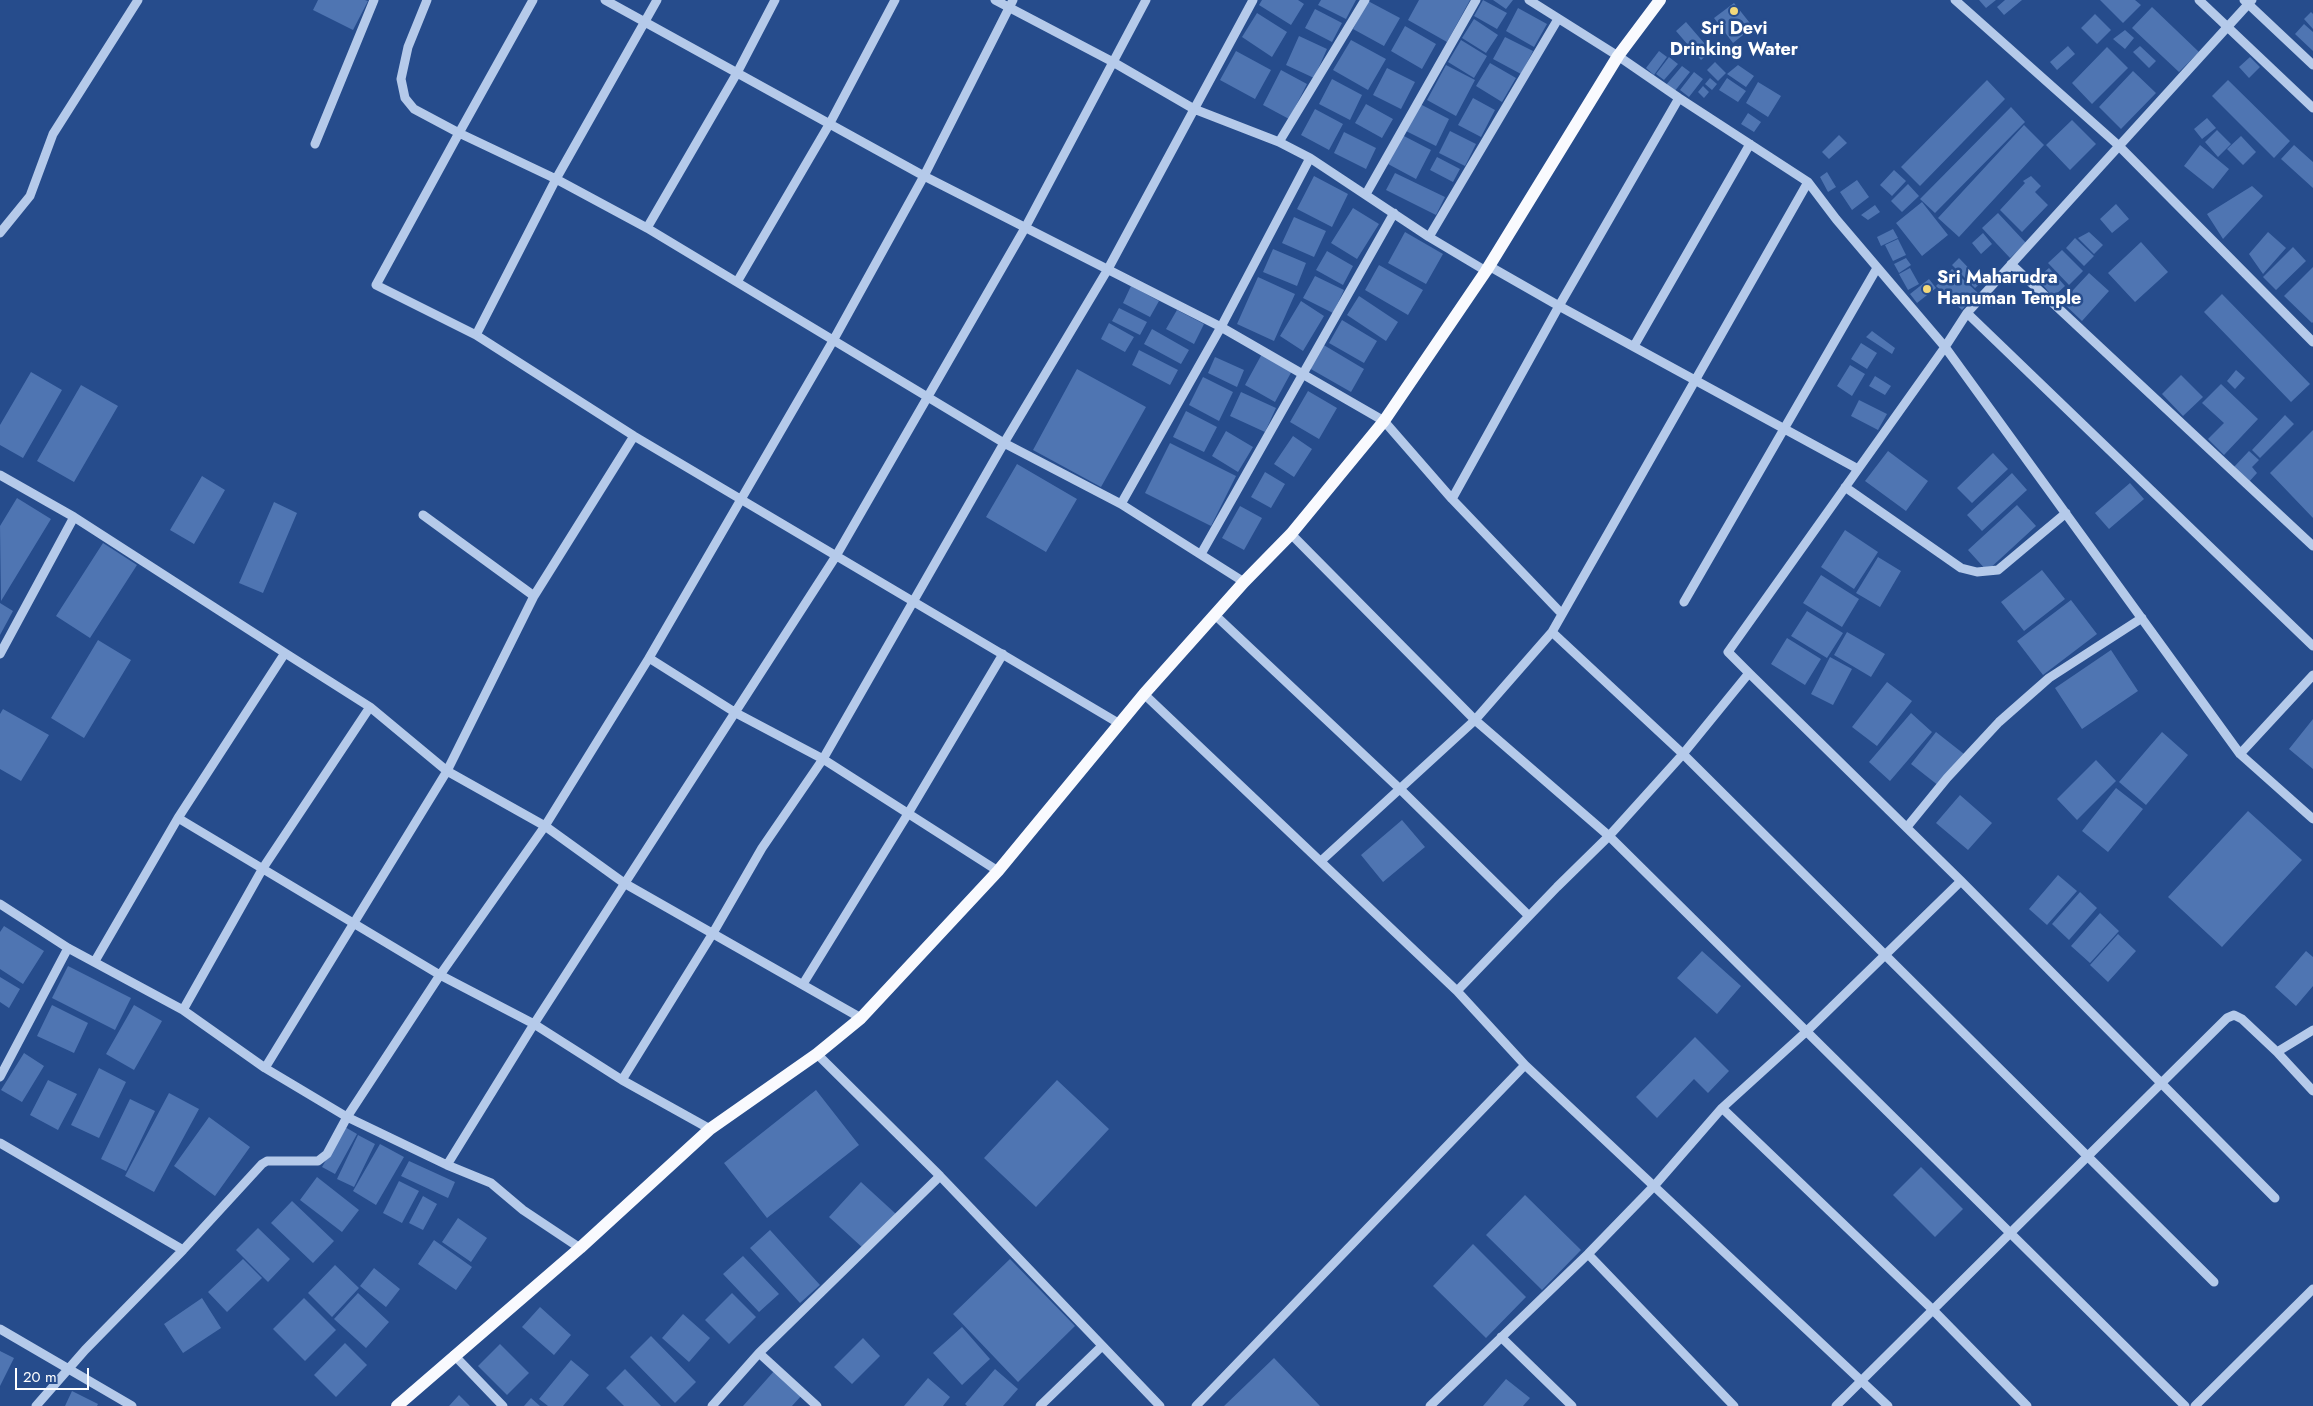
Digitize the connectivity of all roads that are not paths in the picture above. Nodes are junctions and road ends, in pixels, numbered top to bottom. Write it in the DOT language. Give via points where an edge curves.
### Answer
graph roads {
  1 [pos="138,0"];
  2 [pos="374,0"];
  3 [pos="428,0"];
  4 [pos="534,0"];
  5 [pos="605,0"];
  6 [pos="657,0"];
  7 [pos="775,0"];
  8 [pos="895,0"];
  9 [pos="995,0"];
  10 [pos="1146,0"];
  11 [pos="1253,0"];
  12 [pos="1365,0"];
  13 [pos="1476,0"];
  14 [pos="1528,0"];
  15 [pos="1660,0"];
  16 [pos="1955,0"];
  17 [pos="2198,0"];
  18 [pos="2248,1"];
  19 [pos="1011,4"];
  20 [pos="1558,19"];
  21 [pos="644,22"];
  22 [pos="2226,26"];
  23 [pos="1618,56"];
  24 [pos="1113,62"];
  25 [pos="2313,65"];
  26 [pos="737,73"];
  27 [pos="1679,98"];
  28 [pos="2313,108"];
  29 [pos="1194,109"];
  30 [pos="830,123"];
  31 [pos="459,133"];
  32 [pos="1279,142"];
  33 [pos="315,144"];
  34 [pos="1750,144"];
  35 [pos="2118,145"];
  36 [pos="1310,158"];
  37 [pos="924,176"];
  38 [pos="556,179"];
  39 [pos="1808,182"];
  40 [pos="1366,194"];
  41 [pos="1394,213"];
  42 [pos="647,228"];
  43 [pos="1025,228"];
  44 [pos="0,233"];
  45 [pos="1429,237"];
  46 [pos="2011,264"];
  47 [pos="1488,268"];
  48 [pos="1877,268"];
  49 [pos="1108,270"];
  50 [pos="737,282"];
  51 [pos="1559,306"];
  52 [pos="1967,313"];
  53 [pos="1221,327"];
  54 [pos="476,335"];
  55 [pos="834,338"];
  56 [pos="2313,342"];
  57 [pos="1634,346"];
  58 [pos="1945,347"];
  59 [pos="1302,372"];
  60 [pos="1696,380"];
  61 [pos="928,397"];
  62 [pos="1384,421"];
  63 [pos="1785,429"];
  64 [pos="634,436"];
  65 [pos="1004,443"];
  66 [pos="1858,469"];
  67 [pos="0,475"];
  68 [pos="1845,487"];
  69 [pos="741,498"];
  70 [pos="1452,499"];
  71 [pos="1121,504"];
  72 [pos="2066,513"];
  73 [pos="423,514"];
  74 [pos="74,518"];
  75 [pos="1291,534"];
  76 [pos="2313,546"];
  77 [pos="1201,554"];
  78 [pos="836,556"];
  79 [pos="1244,582"];
  80 [pos="534,596"];
  81 [pos="914,601"];
  82 [pos="1684,602"];
  83 [pos="1562,614"];
  84 [pos="1215,615"];
  85 [pos="2142,618"];
  86 [pos="1552,632"];
  87 [pos="2313,646"];
  88 [pos="285,653"];
  89 [pos="0,654"];
  90 [pos="1002,654"];
  91 [pos="649,658"];
  92 [pos="1750,673"];
  93 [pos="2313,675"];
  94 [pos="1144,694"];
  95 [pos="370,707"];
  96 [pos="736,713"];
  97 [pos="1475,720"];
  98 [pos="1120,724"];
  99 [pos="1683,754"];
  100 [pos="2240,754"];
  101 [pos="823,759"];
  102 [pos="447,771"];
  103 [pos="1400,789"];
  104 [pos="909,812"];
  105 [pos="178,818"];
  106 [pos="2313,819"];
  107 [pos="545,826"];
  108 [pos="1907,828"];
  109 [pos="1609,836"];
  110 [pos="1321,861"];
  111 [pos="263,868"];
  112 [pos="998,872"];
  113 [pos="1961,880"];
  114 [pos="624,883"];
  115 [pos="0,904"];
  116 [pos="1529,916"];
  117 [pos="352,923"];
  118 [pos="713,933"];
  119 [pos="68,948"];
  120 [pos="1883,955"];
  121 [pos="95,961"];
  122 [pos="440,975"];
  123 [pos="803,984"];
  124 [pos="1457,991"];
  125 [pos="183,1010"];
  126 [pos="861,1018"];
  127 [pos="534,1024"];
  128 [pos="1808,1030"];
  129 [pos="2313,1030"];
  130 [pos="2277,1052"];
  131 [pos="817,1054"];
  132 [pos="1525,1065"];
  133 [pos="265,1068"];
  134 [pos="0,1077"];
  135 [pos="622,1080"];
  136 [pos="2163,1083"];
  137 [pos="2313,1091"];
  138 [pos="1722,1108"];
  139 [pos="347,1118"];
  140 [pos="710,1129"];
  141 [pos="0,1143"];
  142 [pos="2087,1155"];
  143 [pos="446,1165"];
  144 [pos="940,1176"];
  145 [pos="1655,1185"];
  146 [pos="2276,1198"];
  147 [pos="2009,1234"];
  148 [pos="580,1248"];
  149 [pos="183,1250"];
  150 [pos="1588,1254"];
  151 [pos="2214,1282"];
  152 [pos="2313,1289"];
  153 [pos="1933,1310"];
  154 [pos="0,1329"];
  155 [pos="1501,1337"];
  156 [pos="1102,1346"];
  157 [pos="759,1354"];
  158 [pos="454,1355"];
  159 [pos="68,1368"];
  160 [pos="1862,1380"];
  161 [pos="36,1406"];
  162 [pos="132,1406"];
  163 [pos="397,1406"];
  164 [pos="502,1406"];
  165 [pos="712,1406"];
  166 [pos="817,1406"];
  167 [pos="1040,1406"];
  168 [pos="1160,1406"];
  169 [pos="1196,1406"];
  170 [pos="1430,1406"];
  171 [pos="1572,1406"];
  172 [pos="1734,1406"];
  173 [pos="1836,1406"];
  174 [pos="1888,1406"];
  175 [pos="2027,1406"];
  176 [pos="2185,1406"];
  177 [pos="2195,1406"];
  1 -- 44 [label="street" via="53,134 30,196"];
  2 -- 33 [label="street"];
  3 -- 31 [label="street" via="408,47 401,79 405,98 414,109"];
  4 -- 31 [label="street"];
  5 -- 21 [label="street"];
  6 -- 21 [label="street"];
  7 -- 26 [label="street"];
  8 -- 30 [label="street"];
  9 -- 19 [label="street"];
  10 -- 24 [label="street"];
  11 -- 29 [label="street"];
  12 -- 32 [label="street"];
  13 -- 40 [label="street"];
  14 -- 20 [label="street"];
  15 -- 23 [label="main road"];
  16 -- 35 [label="street"];
  17 -- 22 [label="street"];
  18 -- 22 [label="street"];
  18 -- 25 [label="street"];
  19 -- 24 [label="street"];
  19 -- 37 [label="street"];
  20 -- 23 [label="street"];
  20 -- 45 [label="street"];
  21 -- 26 [label="street"];
  21 -- 38 [label="street"];
  22 -- 28 [label="street"];
  22 -- 35 [label="street"];
  23 -- 27 [label="street"];
  23 -- 47 [label="main road"];
  24 -- 29 [label="street"];
  24 -- 43 [label="street"];
  26 -- 30 [label="street"];
  26 -- 42 [label="street"];
  27 -- 34 [label="street"];
  27 -- 51 [label="street"];
  29 -- 32 [label="street"];
  29 -- 49 [label="street"];
  30 -- 37 [label="street"];
  30 -- 50 [label="street"];
  31 -- 38 [label="street"];
  31 -- 54 [label="street" via="376,284"];
  32 -- 36 [label="street"];
  34 -- 39 [label="street"];
  34 -- 57 [label="street"];
  35 -- 46 [label="street"];
  35 -- 56 [label="street"];
  36 -- 40 [label="street"];
  36 -- 53 [label="street"];
  37 -- 43 [label="street"];
  37 -- 55 [label="street"];
  38 -- 42 [label="street"];
  38 -- 54 [label="street"];
  39 -- 48 [label="street"];
  39 -- 60 [label="street"];
  40 -- 41 [label="street"];
  41 -- 45 [label="street"];
  41 -- 59 [label="street"];
  42 -- 50 [label="street"];
  43 -- 49 [label="street"];
  43 -- 61 [label="street"];
  45 -- 47 [label="street"];
  46 -- 52 [label="street"];
  46 -- 76 [label="street"];
  47 -- 51 [label="street"];
  47 -- 62 [label="main road"];
  48 -- 58 [label="street"];
  48 -- 63 [label="street"];
  49 -- 53 [label="street"];
  49 -- 65 [label="street"];
  50 -- 55 [label="street"];
  51 -- 57 [label="street"];
  51 -- 70 [label="street"];
  52 -- 58 [label="street"];
  52 -- 87 [label="street"];
  53 -- 59 [label="street"];
  53 -- 71 [label="street"];
  54 -- 64 [label="street"];
  55 -- 61 [label="street"];
  55 -- 69 [label="street"];
  57 -- 60 [label="street"];
  58 -- 66 [label="street"];
  58 -- 72 [label="street"];
  59 -- 62 [label="street"];
  59 -- 77 [label="street"];
  60 -- 63 [label="street"];
  60 -- 83 [label="street"];
  61 -- 65 [label="street"];
  61 -- 78 [label="street"];
  62 -- 70 [label="street"];
  62 -- 75 [label="main road"];
  63 -- 66 [label="street"];
  63 -- 82 [label="street"];
  64 -- 69 [label="street"];
  64 -- 80 [label="street"];
  65 -- 71 [label="street"];
  65 -- 81 [label="street"];
  66 -- 68 [label="street"];
  67 -- 74 [label="street"];
  68 -- 72 [label="street" via="1961,568 1977,572 1998,570"];
  68 -- 92 [label="street" via="1728,652"];
  69 -- 78 [label="street"];
  69 -- 91 [label="street"];
  70 -- 83 [label="street"];
  71 -- 77 [label="street"];
  72 -- 85 [label="street"];
  73 -- 80 [label="street"];
  74 -- 88 [label="street"];
  74 -- 89 [label="street"];
  75 -- 79 [label="main road"];
  75 -- 97 [label="street"];
  77 -- 79 [label="street"];
  78 -- 81 [label="street"];
  78 -- 96 [label="street"];
  79 -- 84 [label="main road"];
  80 -- 102 [label="street"];
  81 -- 90 [label="street"];
  81 -- 101 [label="street"];
  83 -- 86 [label="street"];
  84 -- 94 [label="main road"];
  84 -- 103 [label="street"];
  85 -- 100 [label="street"];
  85 -- 108 [label="street" via="2049,678 1999,722 1947,778"];
  86 -- 97 [label="street"];
  86 -- 99 [label="street"];
  88 -- 95 [label="street"];
  88 -- 105 [label="street"];
  90 -- 98 [label="street"];
  90 -- 104 [label="street"];
  91 -- 96 [label="street"];
  91 -- 107 [label="street"];
  92 -- 99 [label="street"];
  92 -- 108 [label="street"];
  93 -- 100 [label="street"];
  94 -- 98 [label="main road"];
  94 -- 110 [label="street"];
  95 -- 102 [label="street"];
  95 -- 111 [label="street"];
  96 -- 101 [label="street"];
  96 -- 114 [label="street"];
  97 -- 103 [label="street"];
  97 -- 109 [label="street"];
  98 -- 112 [label="main road"];
  99 -- 109 [label="street"];
  99 -- 120 [label="street"];
  100 -- 106 [label="street"];
  101 -- 104 [label="street"];
  101 -- 118 [label="street" via="762,848"];
  102 -- 107 [label="street"];
  102 -- 117 [label="street"];
  103 -- 110 [label="street"];
  103 -- 116 [label="street"];
  104 -- 112 [label="street"];
  104 -- 123 [label="street"];
  105 -- 111 [label="street"];
  105 -- 121 [label="street"];
  107 -- 114 [label="street"];
  107 -- 122 [label="street"];
  108 -- 113 [label="street"];
  109 -- 116 [label="street"];
  109 -- 128 [label="street"];
  110 -- 124 [label="street"];
  111 -- 117 [label="street"];
  111 -- 125 [label="street"];
  112 -- 126 [label="main road"];
  113 -- 120 [label="street"];
  113 -- 136 [label="street"];
  114 -- 118 [label="street"];
  114 -- 127 [label="street"];
  115 -- 119 [label="street"];
  116 -- 124 [label="street"];
  117 -- 122 [label="street"];
  117 -- 133 [label="street"];
  118 -- 123 [label="street"];
  118 -- 135 [label="street"];
  119 -- 121 [label="street"];
  119 -- 134 [label="street"];
  120 -- 128 [label="street"];
  120 -- 142 [label="street"];
  121 -- 125 [label="street"];
  122 -- 127 [label="street"];
  122 -- 139 [label="street"];
  123 -- 126 [label="street"];
  124 -- 132 [label="street"];
  125 -- 133 [label="street"];
  126 -- 131 [label="main road"];
  127 -- 135 [label="street"];
  127 -- 143 [label="street"];
  128 -- 138 [label="street"];
  128 -- 147 [label="street"];
  129 -- 130 [label="street"];
  130 -- 136 [label="street" via="2234,1015 2227,1018"];
  130 -- 137 [label="street"];
  131 -- 140 [label="main road"];
  131 -- 144 [label="street"];
  132 -- 145 [label="street"];
  132 -- 169 [label="street"];
  133 -- 139 [label="street"];
  135 -- 140 [label="street"];
  136 -- 142 [label="street"];
  136 -- 146 [label="street"];
  138 -- 145 [label="street"];
  138 -- 153 [label="street"];
  139 -- 143 [label="street"];
  139 -- 149 [label="street" via="323,1159 267,1161 262,1164"];
  140 -- 148 [label="main road"];
  141 -- 149 [label="street"];
  142 -- 147 [label="street"];
  142 -- 151 [label="street"];
  143 -- 148 [label="street" via="491,1183 523,1210"];
  144 -- 156 [label="street"];
  144 -- 157 [label="street"];
  145 -- 150 [label="street"];
  145 -- 160 [label="street"];
  147 -- 153 [label="street"];
  147 -- 176 [label="street"];
  148 -- 158 [label="main road"];
  149 -- 159 [label="street"];
  150 -- 155 [label="street"];
  150 -- 172 [label="street"];
  152 -- 177 [label="street"];
  153 -- 160 [label="street"];
  153 -- 175 [label="street"];
  154 -- 159 [label="street"];
  155 -- 170 [label="street"];
  155 -- 171 [label="street"];
  156 -- 167 [label="street"];
  156 -- 168 [label="street"];
  157 -- 165 [label="street"];
  157 -- 166 [label="street"];
  158 -- 163 [label="main road"];
  158 -- 164 [label="street"];
  159 -- 161 [label="street"];
  159 -- 162 [label="street"];
  160 -- 173 [label="street"];
  160 -- 174 [label="street"];
}
